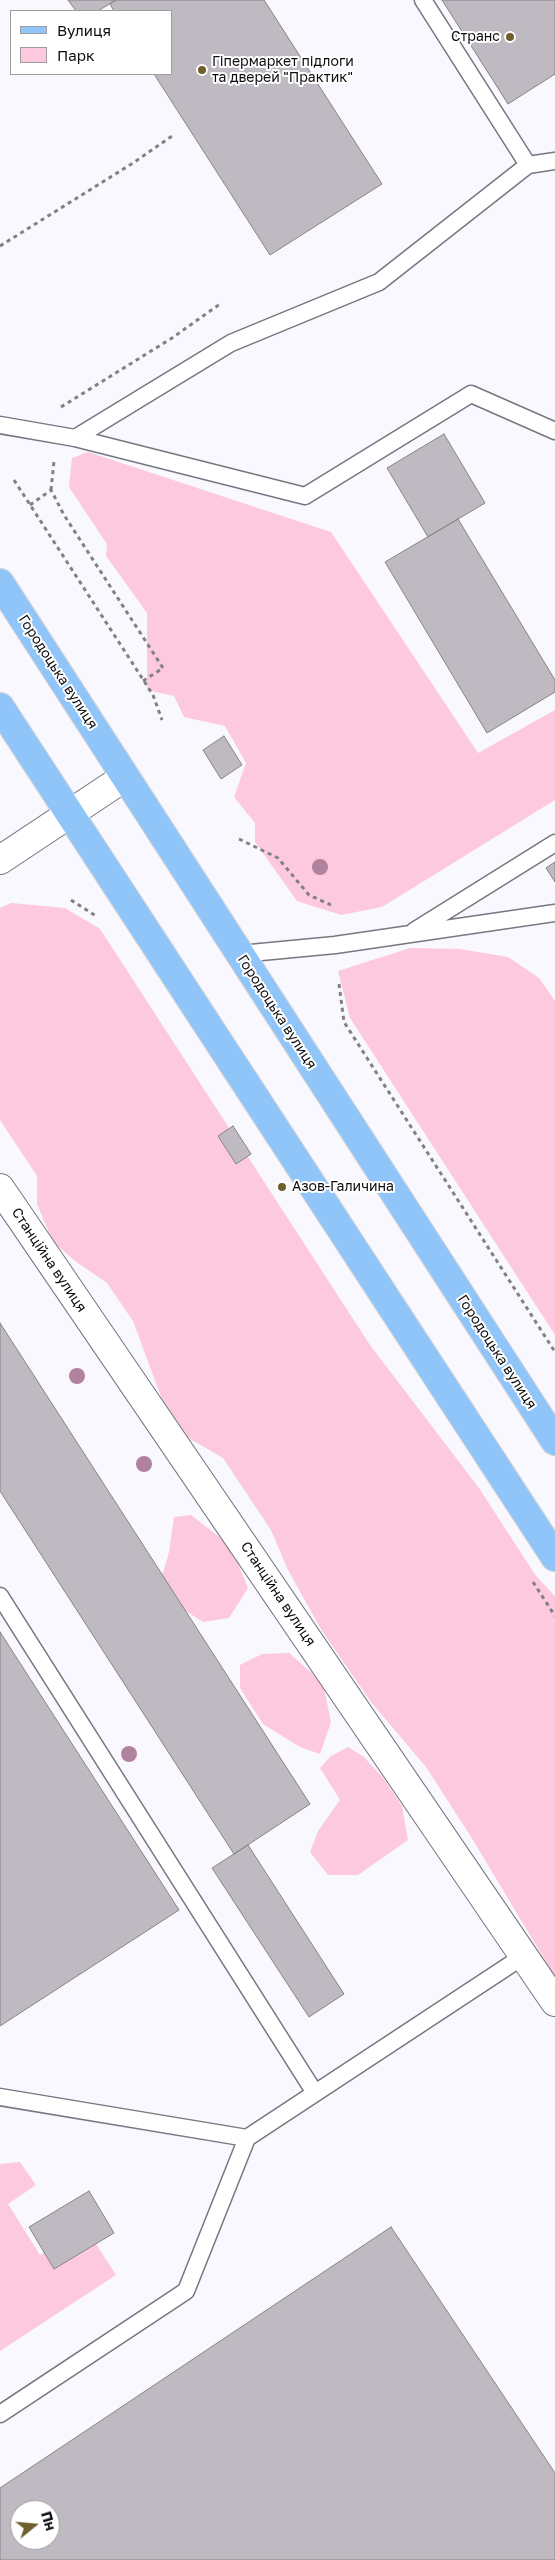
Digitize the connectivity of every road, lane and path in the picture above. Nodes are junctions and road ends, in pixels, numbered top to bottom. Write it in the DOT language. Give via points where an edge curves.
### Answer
graph roads {
  1 [pos="424,0"];
  2 [pos="172,136"];
  3 [pos="555,161"];
  4 [pos="528,165"];
  5 [pos="0,246"];
  6 [pos="0,425"];
  7 [pos="555,431"];
  8 [pos="75,438"];
  9 [pos="14,480"];
  10 [pos="30,505"];
  11 [pos="0,582"];
  12 [pos="143,681"];
  13 [pos="0,707"];
  14 [pos="162,720"];
  15 [pos="125,777"];
  16 [pos="69,816"];
  17 [pos="239,839"];
  18 [pos="555,843"];
  19 [pos="0,860"];
  20 [pos="331,905"];
  21 [pos="555,913"];
  22 [pos="408,935"];
  23 [pos="240,954"];
  24 [pos="339,984"];
  25 [pos="0,1188"];
  26 [pos="555,1352"];
  27 [pos="555,1441"];
  28 [pos="555,1556"];
  29 [pos="0,1596"];
  30 [pos="525,1955"];
  31 [pos="555,2002"];
  32 [pos="316,2093"];
  33 [pos="0,2097"];
  34 [pos="247,2138"];
  35 [pos="0,2414"];
  1 -- 4 [label="lane"];
  2 -- 5 [label="path"];
  3 -- 4 [label="lane"];
  4 -- 8 [label="lane" via="379,282 231,343"];
  6 -- 8 [label="lane"];
  7 -- 8 [label="lane" via="471,394 305,496"];
  9 -- 10 [label="path"];
  10 -- 12 [label="path"];
  10 -- 12 [label="path" via="51,490 163,668"];
  11 -- 15 [label="main road, Городоцька вулиця"];
  12 -- 14 [label="path"];
  13 -- 16 [label="main road"];
  15 -- 16 [label="street"];
  15 -- 23 [label="main road, Городоцька вулиця"];
  16 -- 19 [label="street"];
  16 -- 28 [label="main road"];
  17 -- 20 [label="path" via="278,858 309,895"];
  18 -- 22 [label="lane"];
  21 -- 22 [label="lane"];
  22 -- 23 [label="lane"];
  23 -- 27 [label="main road, Городоцька вулиця"];
  24 -- 26 [label="path" via="344,1022"];
  25 -- 30 [label="street, Станційна вулиця"];
  29 -- 32 [label="lane"];
  30 -- 31 [label="street, Станційна вулиця"];
  30 -- 32 [label="lane"];
  32 -- 34 [label="lane"];
  33 -- 34 [label="lane"];
  34 -- 35 [label="lane" via="186,2291"];
}
